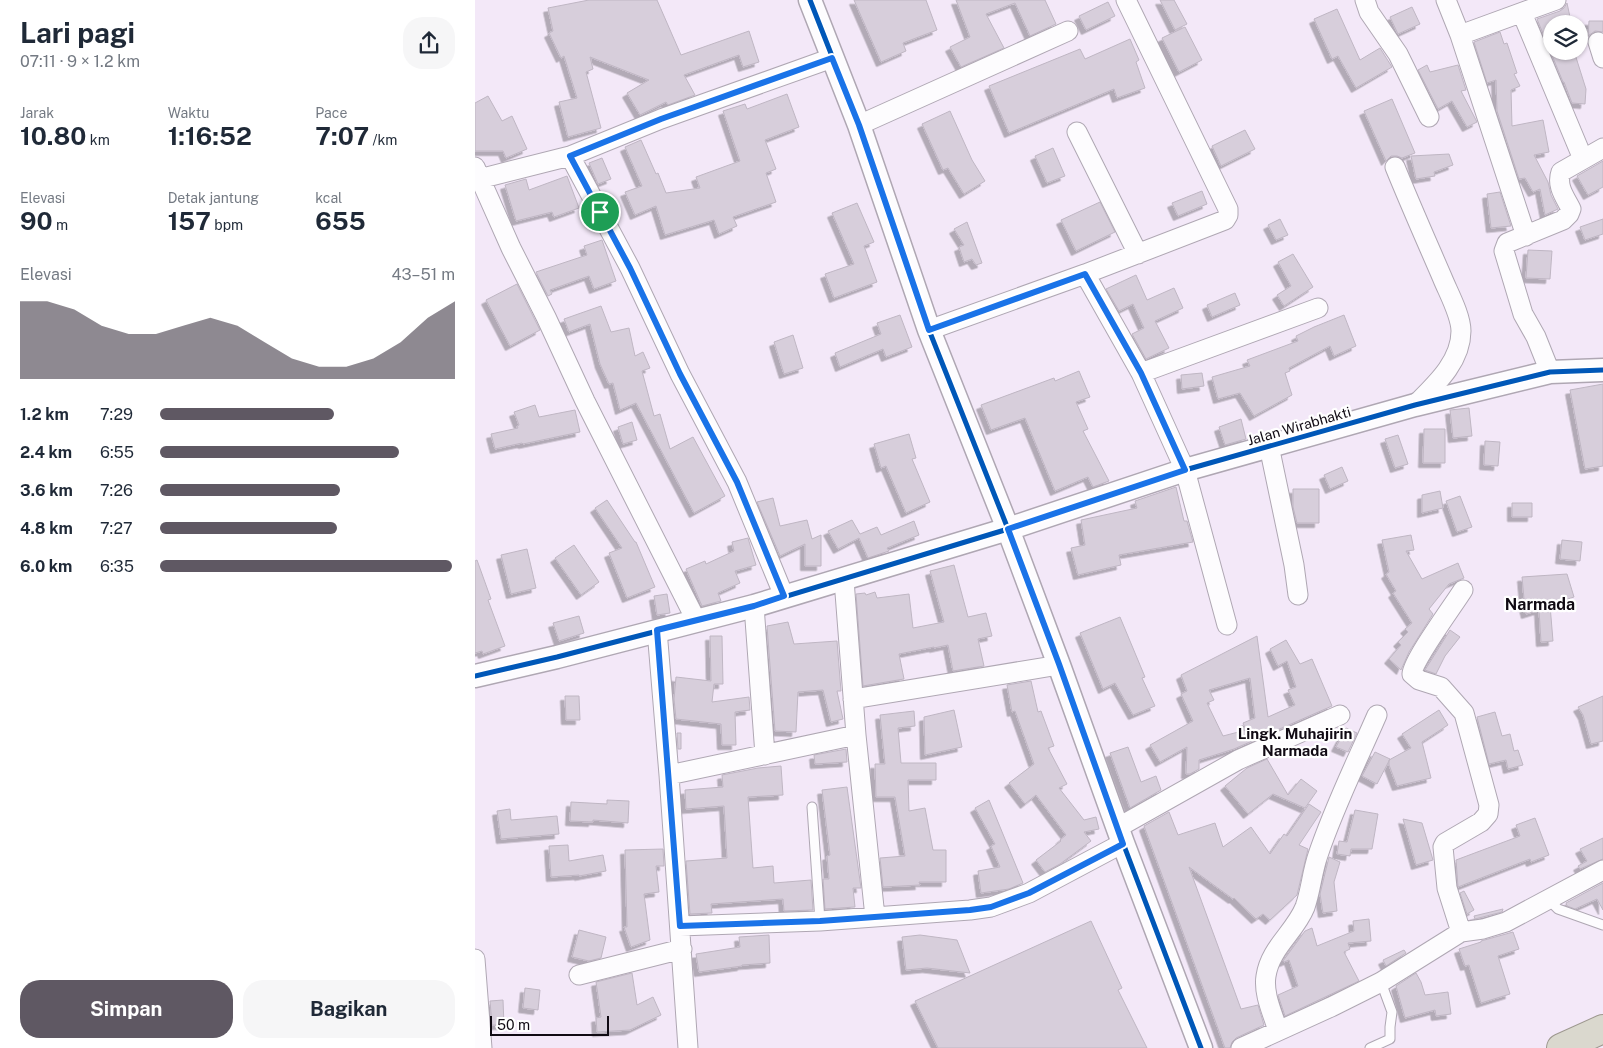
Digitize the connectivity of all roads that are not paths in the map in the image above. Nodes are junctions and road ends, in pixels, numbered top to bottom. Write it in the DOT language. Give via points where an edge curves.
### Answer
graph roads {
  1 [pos="810,0"];
  2 [pos="1126,0"];
  3 [pos="1365,0"];
  4 [pos="1447,0"];
  5 [pos="1556,0"];
  6 [pos="1522,13"];
  7 [pos="1068,32"];
  8 [pos="1460,35"];
  9 [pos="832,58"];
  10 [pos="1429,117"];
  11 [pos="859,125"];
  12 [pos="1077,132"];
  13 [pos="1603,148"];
  14 [pos="570,156"];
  15 [pos="1583,159"];
  16 [pos="1395,167"];
  17 [pos="477,175"];
  18 [pos="1526,236"];
  19 [pos="1138,254"];
  20 [pos="1085,274"];
  21 [pos="1317,308"];
  22 [pos="929,330"];
  23 [pos="1603,370"];
  24 [pos="1550,372"];
  25 [pos="1141,373"];
  26 [pos="1415,405"];
  27 [pos="1269,446"];
  28 [pos="1185,470"];
  29 [pos="1008,529"];
  30 [pos="844,580"];
  31 [pos="1463,590"];
  32 [pos="1298,595"];
  33 [pos="784,596"];
  34 [pos="754,606"];
  35 [pos="696,620"];
  36 [pos="1227,626"];
  37 [pos="657,630"];
  38 [pos="1059,664"];
  39 [pos="476,673"];
  40 [pos="853,699"];
  41 [pos="1340,715"];
  42 [pos="1377,715"];
  43 [pos="855,735"];
  44 [pos="765,755"];
  45 [pos="669,775"];
  46 [pos="813,807"];
  47 [pos="1120,836"];
  48 [pos="1603,870"];
  49 [pos="1550,898"];
  50 [pos="875,917"];
  51 [pos="820,921"];
  52 [pos="680,926"];
  53 [pos="1603,926"];
  54 [pos="1461,932"];
  55 [pos="682,949"];
  56 [pos="475,960"];
  57 [pos="579,975"];
  58 [pos="1381,982"];
  59 [pos="1278,1031"];
  60 [pos="1602,1031"];
  61 [pos="1392,1044"];
  62 [pos="482,1048"];
  63 [pos="688,1048"];
  64 [pos="1201,1048"];
  65 [pos="1241,1048"];
  66 [pos="1370,1048"];
  67 [pos="1561,1048"];
  1 -- 9 [label="street"];
  2 -- 19 [label="street" via="1228,209 1225,220"];
  3 -- 10 [label="street" via="1369,12 1398,54"];
  4 -- 8 [label="street"];
  5 -- 6 [label="street"];
  6 -- 8 [label="street"];
  6 -- 15 [label="street"];
  7 -- 11 [label="street"];
  8 -- 18 [label="street"];
  9 -- 11 [label="street"];
  9 -- 14 [label="street" via="661,119"];
  11 -- 22 [label="street"];
  12 -- 19 [label="street"];
  13 -- 15 [label="street"];
  14 -- 17 [label="street"];
  14 -- 33 [label="street" via="737,482"];
  15 -- 18 [label="street" via="1561,172 1559,178 1559,186 1571,208 1569,214 1563,220"];
  16 -- 26 [label="street" via="1459,320 1461,332 1450,366"];
  17 -- 35 [label="street" via="585,402"];
  18 -- 24 [label="street" via="1507,243 1504,251 1523,314 1536,336"];
  19 -- 20 [label="street"];
  20 -- 22 [label="street"];
  20 -- 25 [label="street"];
  21 -- 25 [label="street"];
  22 -- 29 [label="street"];
  23 -- 24 [label="street, Jalan Wirabhakti"];
  24 -- 26 [label="street, Jalan Wirabhakti"];
  25 -- 28 [label="street"];
  26 -- 27 [label="street, Jalan Wirabhakti"];
  27 -- 28 [label="street, Jalan Wirabhakti"];
  27 -- 32 [label="street"];
  28 -- 29 [label="street, Jalan Wirabhakti"];
  28 -- 36 [label="street"];
  29 -- 30 [label="street, Jalan Wirabhakti"];
  29 -- 38 [label="street"];
  30 -- 33 [label="street, Jalan Wirabhakti"];
  30 -- 40 [label="street"];
  31 -- 54 [label="street" via="1412,674 1419,680 1441,687 1464,713 1489,806 1488,814 1481,822 1443,847 1447,888"];
  33 -- 34 [label="street, Jalan Wirabhakti"];
  34 -- 35 [label="street, Jalan Wirabhakti"];
  34 -- 44 [label="street"];
  35 -- 37 [label="street, Jalan Wirabhakti"];
  37 -- 39 [label="street, Jalan Wirabhakti" via="557,657"];
  37 -- 45 [label="street"];
  38 -- 40 [label="street"];
  38 -- 47 [label="street"];
  40 -- 43 [label="street"];
  41 -- 47 [label="street" via="1238,760"];
  42 -- 59 [label="street" via="1318,854 1305,906 1271,957 1265,986"];
  43 -- 44 [label="street"];
  43 -- 50 [label="street"];
  44 -- 45 [label="street"];
  45 -- 52 [label="street"];
  46 -- 51 [label="lane"];
  47 -- 50 [label="street" via="1029,893 1010,901 970,910"];
  47 -- 64 [label="street"];
  48 -- 49 [label="street"];
  49 -- 53 [label="lane" via="1558,909"];
  49 -- 54 [label="street" via="1506,922"];
  50 -- 51 [label="street"];
  51 -- 52 [label="street"];
  52 -- 55 [label="street"];
  54 -- 58 [label="street"];
  55 -- 57 [label="street"];
  55 -- 63 [label="street"];
  56 -- 62 [label="street"];
  58 -- 59 [label="street"];
  58 -- 61 [label="lane" via="1392,1012"];
  59 -- 65 [label="street"];
  60 -- 67 [label="highway"];
  61 -- 66 [label="lane"];
}
